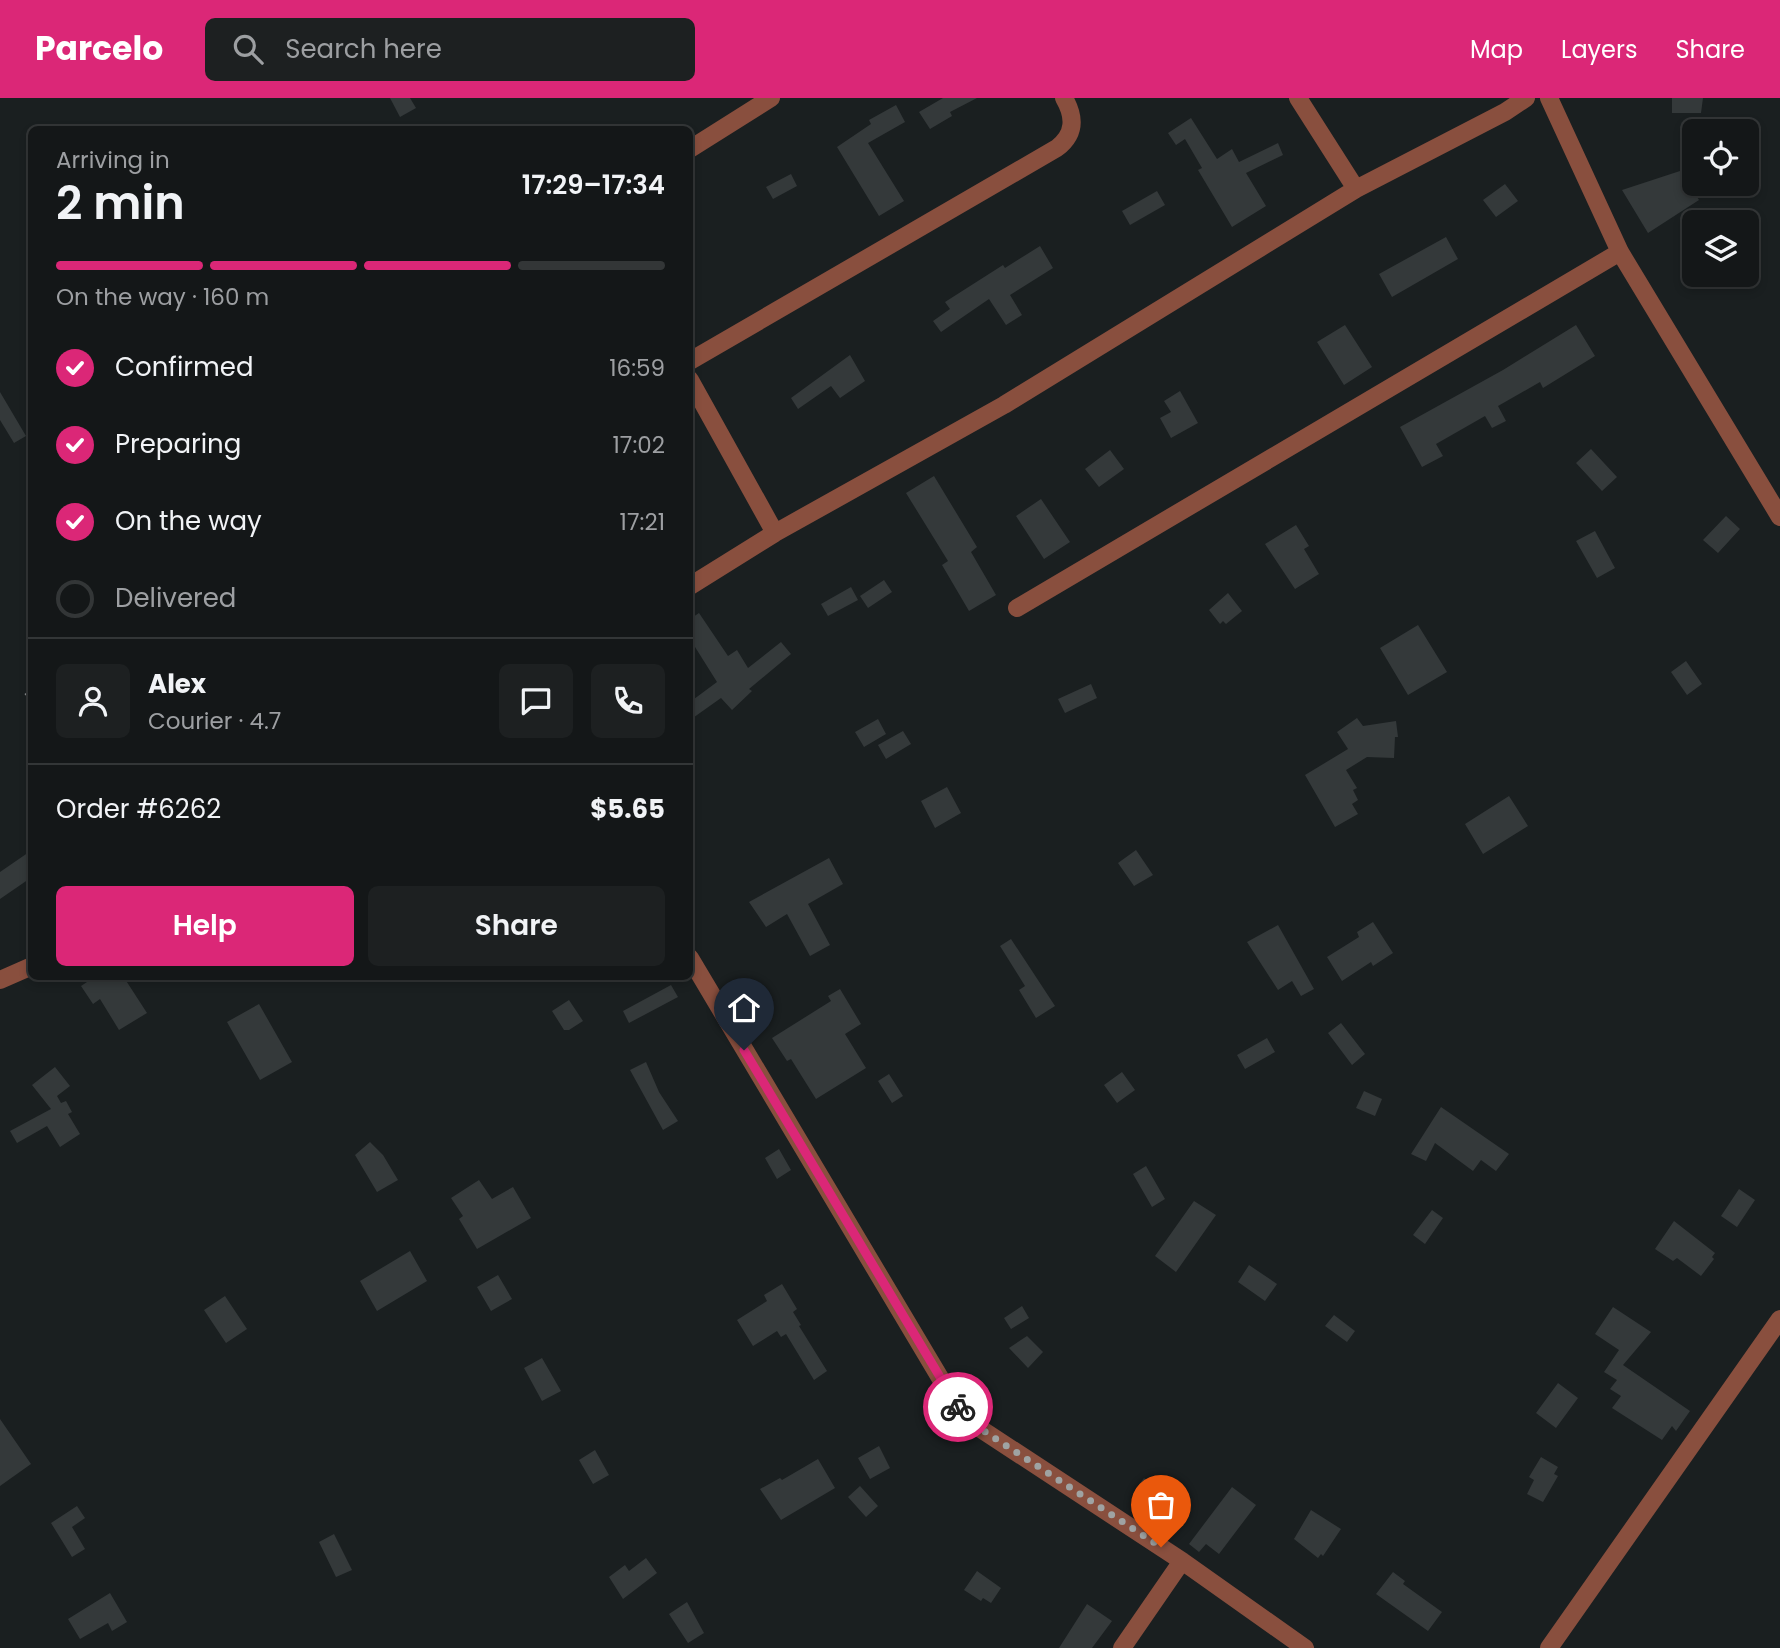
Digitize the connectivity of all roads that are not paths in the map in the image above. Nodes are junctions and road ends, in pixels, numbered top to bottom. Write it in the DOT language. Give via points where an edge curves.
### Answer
graph roads {
  1 [pos="1064,98"];
  2 [pos="1298,98"];
  3 [pos="1526,98"];
  4 [pos="1549,98"];
  5 [pos="762,100"];
  6 [pos="693,147"];
  7 [pos="1356,189"];
  8 [pos="1620,252"];
  9 [pos="693,359"];
  10 [pos="693,385"];
  11 [pos="1780,517"];
  12 [pos="775,533"];
  13 [pos="693,584"];
  14 [pos="1017,608"];
  15 [pos="693,963"];
  16 [pos="28,967"];
  17 [pos="0,980"];
  18 [pos="1780,1319"];
  19 [pos="1182,1561"];
  20 [pos="1122,1648"];
  21 [pos="1305,1648"];
  22 [pos="1549,1648"];
  1 -- 9 [label="street" via="1073,125 1057,148"];
  2 -- 7 [label="street"];
  3 -- 7 [label="street"];
  4 -- 8 [label="street"];
  5 -- 6 [label="street"];
  7 -- 12 [label="street" via="1004,405"];
  8 -- 11 [label="street"];
  8 -- 14 [label="street"];
  10 -- 12 [label="street"];
  12 -- 13 [label="street"];
  15 -- 19 [label="street" via="964,1418"];
  16 -- 17 [label="street"];
  18 -- 22 [label="street"];
  19 -- 20 [label="street"];
  19 -- 21 [label="street"];
}
